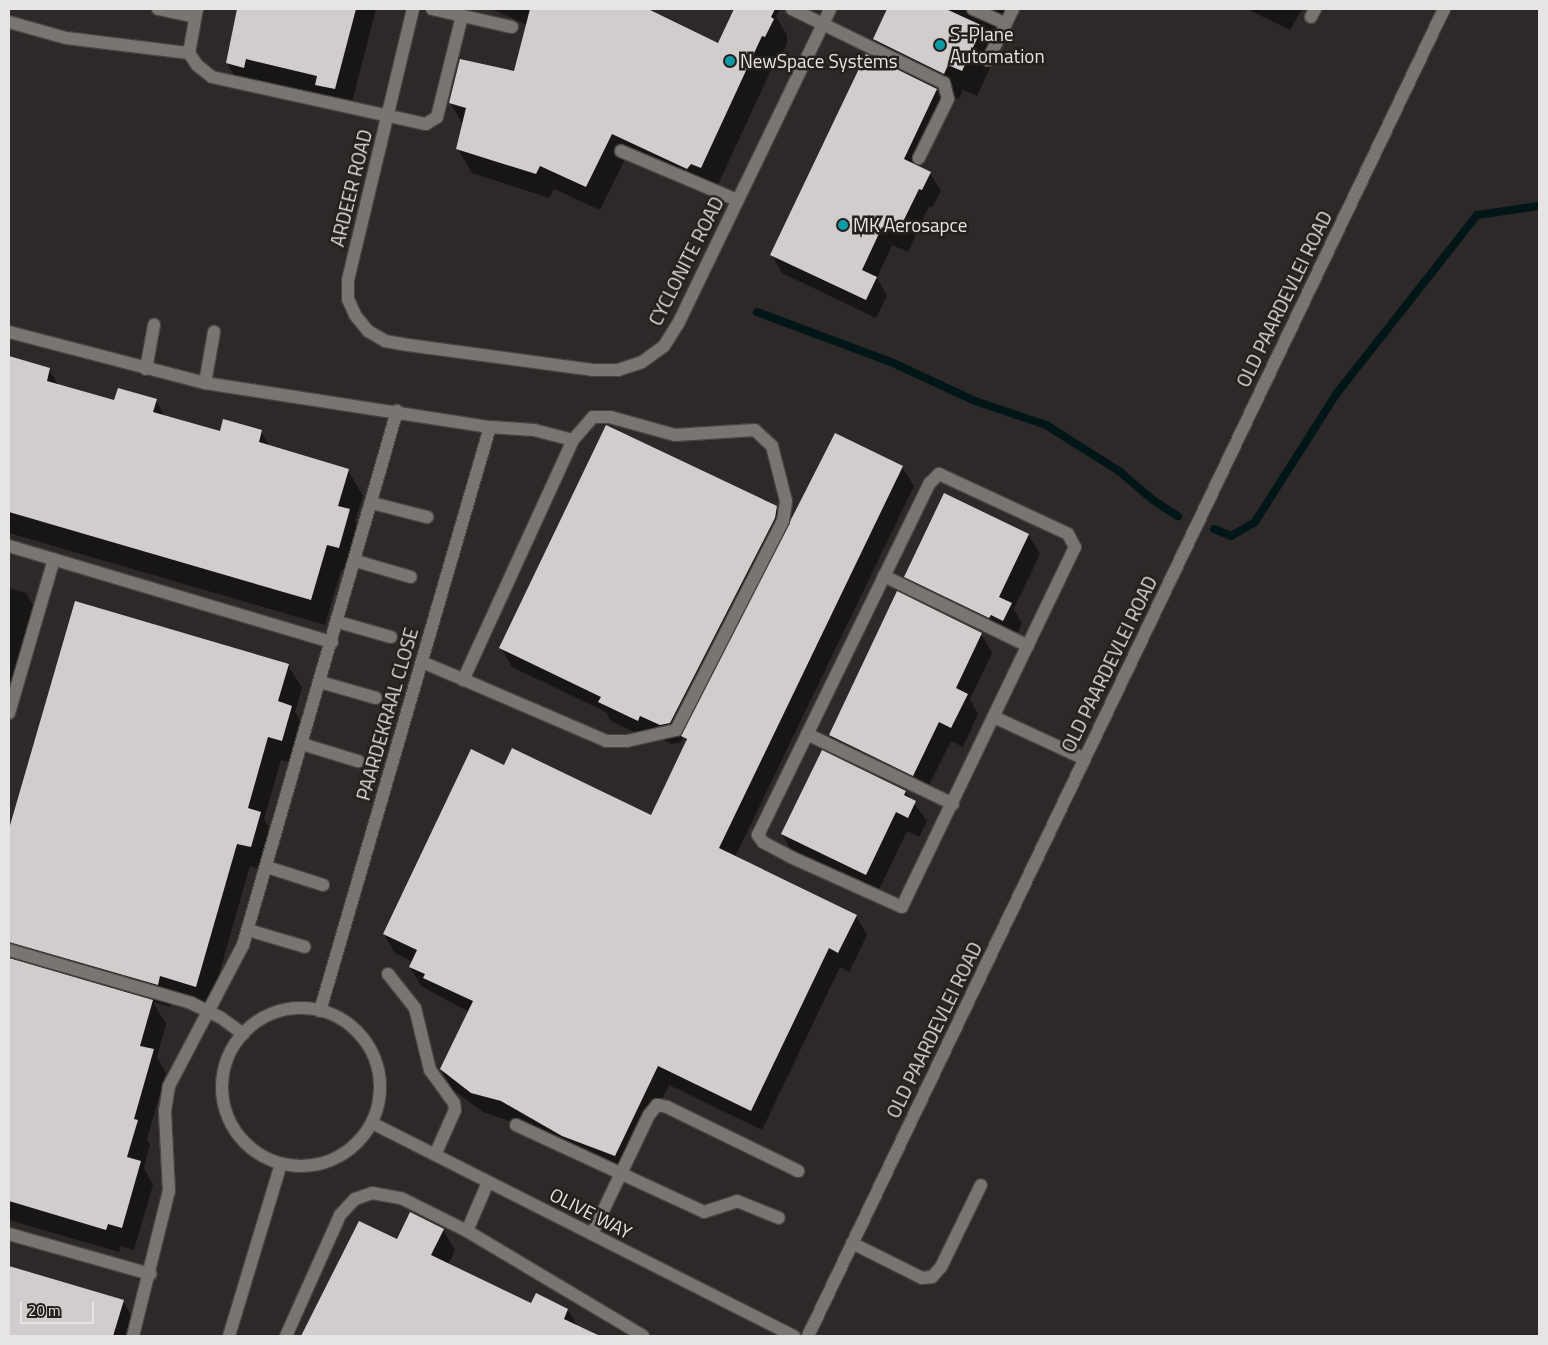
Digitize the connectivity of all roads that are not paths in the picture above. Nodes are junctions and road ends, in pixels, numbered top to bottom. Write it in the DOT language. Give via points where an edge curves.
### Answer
graph roads {
  1 [pos="158,9"];
  2 [pos="413,9"];
  3 [pos="432,9"];
  4 [pos="792,9"];
  5 [pos="830,9"];
  6 [pos="972,9"];
  7 [pos="1013,9"];
  8 [pos="1444,9"];
  9 [pos="196,13"];
  10 [pos="462,16"];
  11 [pos="9,22"];
  12 [pos="823,24"];
  13 [pos="1006,24"];
  14 [pos="512,27"];
  15 [pos="189,53"];
  16 [pos="988,60"];
  17 [pos="388,116"];
  18 [pos="621,151"];
  19 [pos="919,158"];
  20 [pos="737,200"];
  21 [pos="154,325"];
  22 [pos="9,332"];
  23 [pos="214,332"];
  24 [pos="408,346"];
  25 [pos="146,369"];
  26 [pos="205,383"];
  27 [pos="397,411"];
  28 [pos="490,427"];
  29 [pos="574,440"];
  30 [pos="372,502"];
  31 [pos="427,517"];
  32 [pos="9,546"];
  33 [pos="54,559"];
  34 [pos="356,561"];
  35 [pos="884,576"];
  36 [pos="411,578"];
  37 [pos="338,622"];
  38 [pos="391,637"];
  39 [pos="332,642"];
  40 [pos="1028,646"];
  41 [pos="422,662"];
  42 [pos="463,680"];
  43 [pos="320,682"];
  44 [pos="376,698"];
  45 [pos="9,713"];
  46 [pos="994,717"];
  47 [pos="807,734"];
  48 [pos="302,744"];
  49 [pos="1085,759"];
  50 [pos="358,761"];
  51 [pos="953,804"];
  52 [pos="267,867"];
  53 [pos="323,886"];
  54 [pos="248,930"];
  55 [pos="305,947"];
  56 [pos="9,950"];
  57 [pos="388,974"];
  58 [pos="208,1010"];
  59 [pos="320,1011"];
  60 [pos="243,1034"];
  61 [pos="372,1123"];
  62 [pos="516,1125"];
  63 [pos="435,1155"];
  64 [pos="281,1164"];
  65 [pos="798,1171"];
  66 [pos="620,1174"];
  67 [pos="488,1182"];
  68 [pos="981,1185"];
  69 [pos="778,1218"];
  70 [pos="467,1230"];
  71 [pos="9,1234"];
  72 [pos="592,1234"];
  73 [pos="852,1243"];
  74 [pos="150,1274"];
  75 [pos="133,1336"];
  76 [pos="228,1336"];
  77 [pos="286,1336"];
  78 [pos="642,1336"];
  79 [pos="794,1336"];
  80 [pos="808,1336"];
  1 -- 9 [label="street"];
  2 -- 17 [label="street, ARDEER ROAD"];
  3 -- 10 [label="street"];
  4 -- 12 [label="street"];
  5 -- 12 [label="street, CYCLONITE ROAD"];
  6 -- 13 [label="street"];
  7 -- 13 [label="street"];
  8 -- 49 [label="street, OLD PAARDEVLEI ROAD"];
  9 -- 15 [label="street"];
  10 -- 14 [label="street"];
  10 -- 17 [label="street" via="435,121 426,124"];
  11 -- 15 [label="street" via="66,38"];
  12 -- 19 [label="street" via="944,83 948,99"];
  12 -- 20 [label="street, CYCLONITE ROAD"];
  13 -- 16 [label="street"];
  15 -- 17 [label="street" via="205,72 225,81"];
  17 -- 24 [label="street, ARDEER ROAD" via="348,280 348,299 355,315 368,331 386,341"];
  18 -- 20 [label="street"];
  20 -- 24 [label="street, CYCLONITE ROAD" via="678,324 664,346 642,362 618,370 592,370"];
  21 -- 25 [label="street"];
  22 -- 25 [label="street"];
  23 -- 26 [label="street"];
  25 -- 26 [label="street"];
  26 -- 27 [label="street"];
  27 -- 28 [label="street"];
  27 -- 30 [label="street"];
  28 -- 29 [label="street" via="534,430"];
  28 -- 41 [label="street, PAARDEKRAAL CLOSE"];
  29 -- 42 [label="street"];
  29 -- 42 [label="street" via="585,424 600,416 675,436 755,430 765,437 775,453 786,501 783,521 683,721 672,732 619,742 606,740"];
  30 -- 31 [label="street"];
  30 -- 34 [label="street"];
  32 -- 33 [label="street"];
  33 -- 39 [label="street"];
  33 -- 45 [label="street"];
  34 -- 36 [label="street"];
  34 -- 37 [label="street"];
  35 -- 40 [label="street"];
  35 -- 40 [label="street" via="935,476 945,475 992,496 1068,534 1074,542 1073,552"];
  35 -- 47 [label="street"];
  37 -- 38 [label="street"];
  37 -- 39 [label="street"];
  39 -- 43 [label="street"];
  40 -- 46 [label="street"];
  41 -- 42 [label="street"];
  41 -- 59 [label="street, PAARDEKRAAL CLOSE"];
  43 -- 44 [label="street"];
  43 -- 48 [label="street"];
  46 -- 49 [label="street"];
  46 -- 51 [label="street"];
  47 -- 51 [label="street"];
  47 -- 51 [label="street" via="758,832 763,842 791,857 902,907"];
  48 -- 50 [label="street"];
  48 -- 52 [label="street"];
  49 -- 73 [label="street, OLD PAARDEVLEI ROAD"];
  52 -- 53 [label="street"];
  52 -- 54 [label="street"];
  54 -- 55 [label="street"];
  54 -- 58 [label="street" via="232,969"];
  56 -- 58 [label="street"];
  57 -- 63 [label="street" via="415,1008 430,1070 454,1103 455,1110"];
  58 -- 60 [label="street"];
  58 -- 74 [label="street" via="168,1086 165,1111 169,1191"];
  59 -- 60 [label="street" via="290,1009 275,1013"];
  59 -- 61 [label="street" via="335,1016 360,1035 376,1062 380,1093"];
  60 -- 64 [label="street" via="224,1067 222,1098 226,1113 232,1127 253,1150"];
  61 -- 63 [label="street, OLIVE WAY"];
  61 -- 64 [label="street" via="356,1145 334,1160 307,1166"];
  62 -- 66 [label="street"];
  63 -- 67 [label="street, OLIVE WAY"];
  64 -- 76 [label="street"];
  65 -- 66 [label="street" via="657,1105"];
  66 -- 69 [label="street" via="704,1212 738,1201"];
  66 -- 72 [label="street"];
  67 -- 70 [label="street"];
  67 -- 72 [label="street, OLIVE WAY"];
  68 -- 73 [label="street" via="941,1267 932,1277 922,1278"];
  70 -- 77 [label="street" via="401,1198 372,1193 355,1199 347,1206 332,1232"];
  70 -- 78 [label="street"];
  71 -- 74 [label="street"];
  72 -- 79 [label="street, OLIVE WAY"];
  73 -- 80 [label="street, OLD PAARDEVLEI ROAD"];
  74 -- 75 [label="street"];
}
